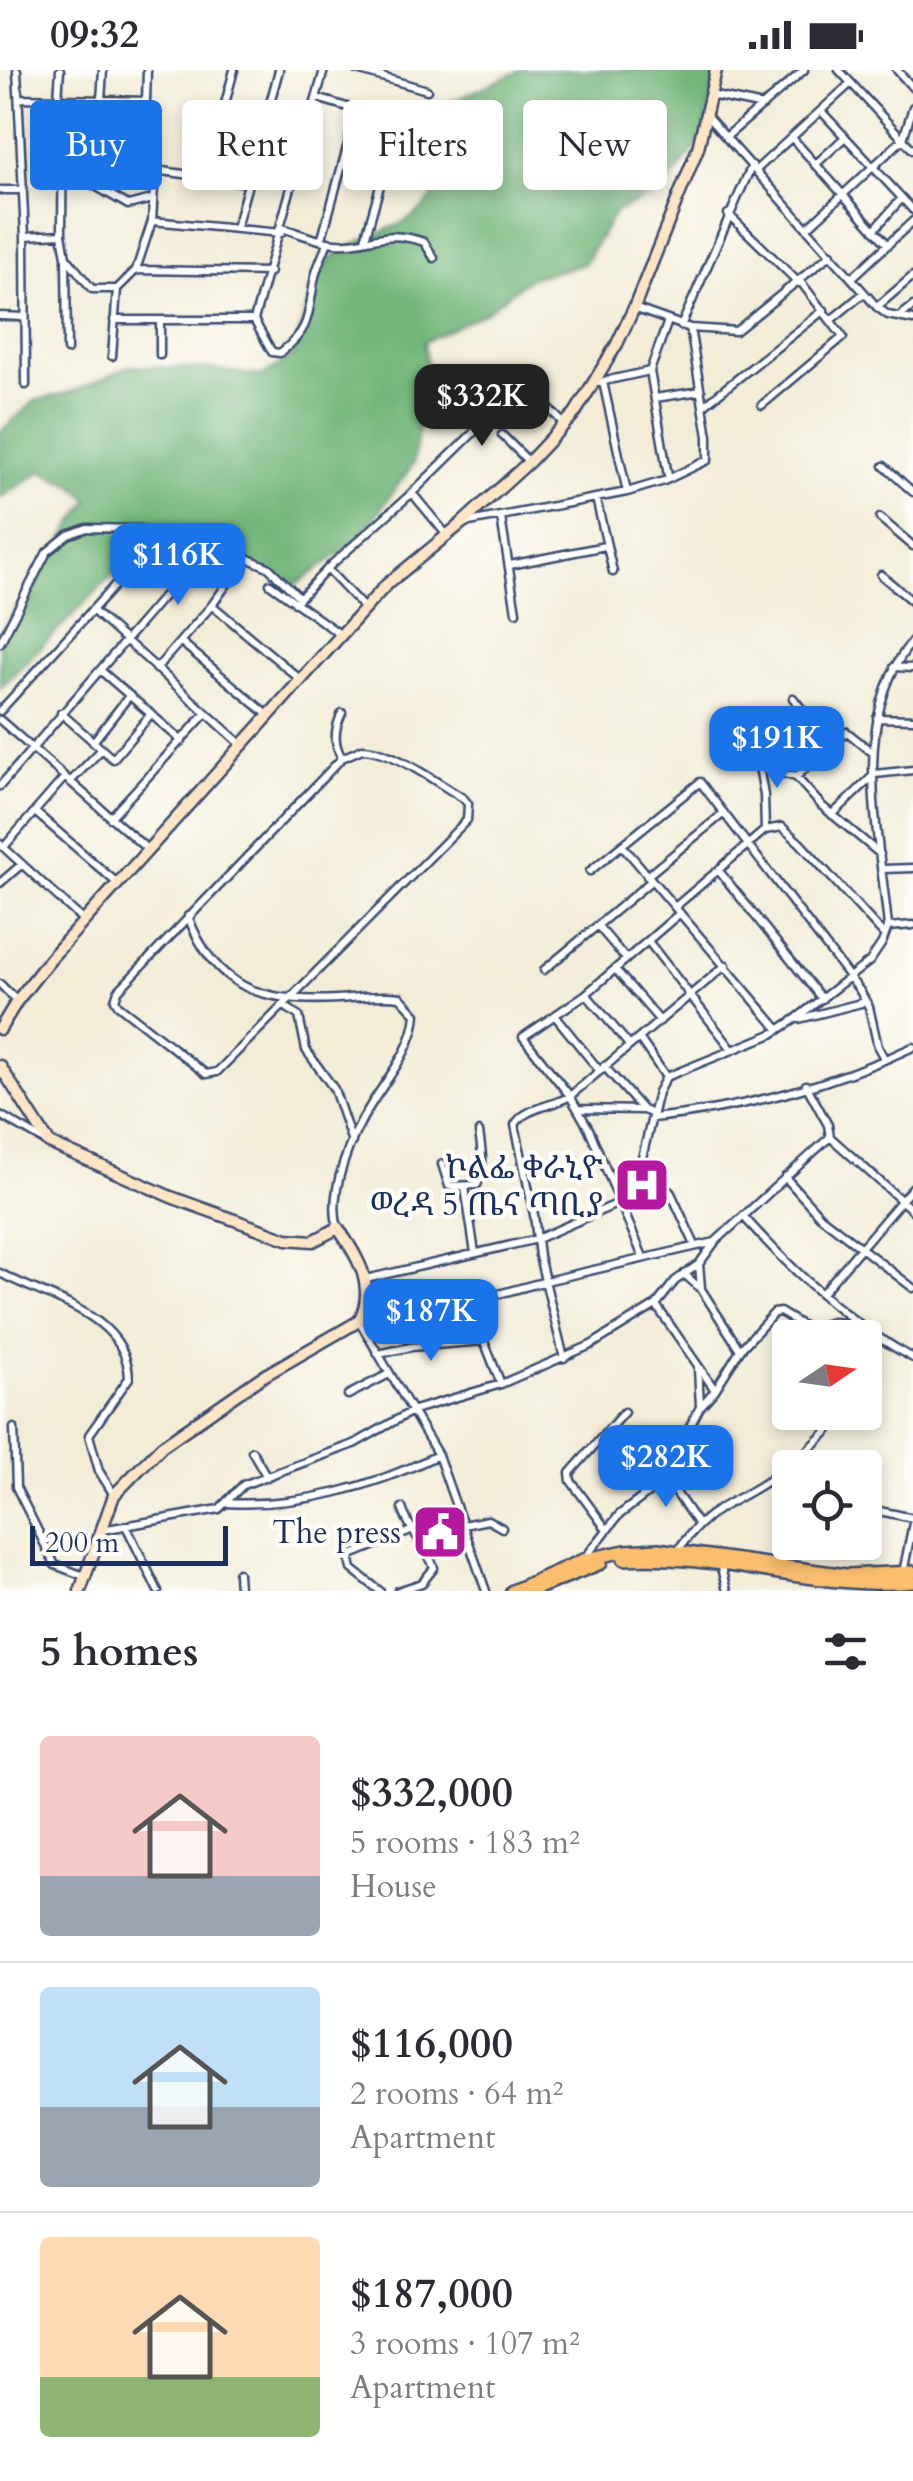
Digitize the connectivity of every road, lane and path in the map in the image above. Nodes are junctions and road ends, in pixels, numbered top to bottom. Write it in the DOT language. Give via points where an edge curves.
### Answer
graph roads {
  1 [pos="17,70"];
  2 [pos="60,70"];
  3 [pos="103,70"];
  4 [pos="148,70"];
  5 [pos="234,70"];
  6 [pos="278,70"];
  7 [pos="324,70"];
  8 [pos="357,70"];
  9 [pos="716,70"];
  10 [pos="804,70"];
  11 [pos="839,70"];
  12 [pos="896,70"];
  13 [pos="851,83"];
  14 [pos="913,88"];
  15 [pos="427,90"];
  16 [pos="710,94"];
  17 [pos="20,98"];
  18 [pos="317,98"];
  19 [pos="61,99"];
  20 [pos="101,100"];
  21 [pos="146,100"];
  22 [pos="226,100"];
  23 [pos="270,100"];
  24 [pos="765,106"];
  25 [pos="343,107"];
  26 [pos="913,107"];
  27 [pos="822,112"];
  28 [pos="706,115"];
  29 [pos="704,129"];
  30 [pos="845,136"];
  31 [pos="726,137"];
  32 [pos="793,139"];
  33 [pos="903,140"];
  34 [pos="913,150"];
  35 [pos="815,165"];
  36 [pos="755,167"];
  37 [pos="873,167"];
  38 [pos="343,168"];
  39 [pos="0,190"];
  40 [pos="22,190"];
  41 [pos="63,190"];
  42 [pos="101,190"];
  43 [pos="154,190"];
  44 [pos="246,190"];
  45 [pos="379,190"];
  46 [pos="842,197"];
  47 [pos="902,198"];
  48 [pos="153,199"];
  49 [pos="913,210"];
  50 [pos="728,214"];
  51 [pos="152,221"];
  52 [pos="913,221"];
  53 [pos="808,227"];
  54 [pos="236,228"];
  55 [pos="281,230"];
  56 [pos="874,230"];
  57 [pos="62,234"];
  58 [pos="25,236"];
  59 [pos="366,239"];
  60 [pos="325,240"];
  61 [pos="888,245"];
  62 [pos="831,254"];
  63 [pos="66,256"];
  64 [pos="434,258"];
  65 [pos="136,270"];
  66 [pos="270,272"];
  67 [pos="913,276"];
  68 [pos="852,278"];
  69 [pos="799,282"];
  70 [pos="117,288"];
  71 [pos="864,292"];
  72 [pos="913,306"];
  73 [pos="877,307"];
  74 [pos="634,308"];
  75 [pos="824,310"];
  76 [pos="0,316"];
  77 [pos="24,317"];
  78 [pos="898,318"];
  79 [pos="114,320"];
  80 [pos="160,320"];
  81 [pos="254,320"];
  82 [pos="832,320"];
  83 [pos="913,320"];
  84 [pos="668,321"];
  85 [pos="685,327"];
  86 [pos="67,350"];
  87 [pos="160,355"];
  88 [pos="112,356"];
  89 [pos="650,370"];
  90 [pos="528,380"];
  91 [pos="598,382"];
  92 [pos="26,385"];
  93 [pos="700,391"];
  94 [pos="538,396"];
  95 [pos="655,398"];
  96 [pos="762,405"];
  97 [pos="703,406"];
  98 [pos="564,424"];
  99 [pos="502,435"];
  100 [pos="529,462"];
  101 [pos="884,466"];
  102 [pos="668,476"];
  103 [pos="627,492"];
  104 [pos="913,492"];
  105 [pos="412,493"];
  106 [pos="596,498"];
  107 [pos="501,518"];
  108 [pos="880,518"];
  109 [pos="462,523"];
  110 [pos="446,534"];
  111 [pos="605,546"];
  112 [pos="913,546"];
  113 [pos="200,550"];
  114 [pos="246,558"];
  115 [pos="136,562"];
  116 [pos="510,565"];
  117 [pos="327,569"];
  118 [pos="613,572"];
  119 [pos="881,575"];
  120 [pos="270,584"];
  121 [pos="297,601"];
  122 [pos="913,602"];
  123 [pos="212,605"];
  124 [pos="364,609"];
  125 [pos="92,610"];
  126 [pos="516,612"];
  127 [pos="341,636"];
  128 [pos="913,640"];
  129 [pos="126,641"];
  130 [pos="0,642"];
  131 [pos="181,642"];
  132 [pos="894,667"];
  133 [pos="913,668"];
  134 [pos="156,669"];
  135 [pos="100,670"];
  136 [pos="301,680"];
  137 [pos="130,696"];
  138 [pos="793,698"];
  139 [pos="0,711"];
  140 [pos="206,712"];
  141 [pos="61,713"];
  142 [pos="342,713"];
  143 [pos="151,714"];
  144 [pos="269,715"];
  145 [pos="877,718"];
  146 [pos="913,719"];
  147 [pos="0,720"];
  148 [pos="94,742"];
  149 [pos="182,742"];
  150 [pos="242,745"];
  151 [pos="831,745"];
  152 [pos="32,749"];
  153 [pos="101,750"];
  154 [pos="872,752"];
  155 [pos="342,758"];
  156 [pos="913,770"];
  157 [pos="874,774"];
  158 [pos="796,776"];
  159 [pos="67,780"];
  160 [pos="0,786"];
  161 [pos="35,812"];
  162 [pos="724,813"];
  163 [pos="832,815"];
  164 [pos="110,818"];
  165 [pos="764,830"];
  166 [pos="622,845"];
  167 [pos="749,845"];
  168 [pos="2,846"];
  169 [pos="147,850"];
  170 [pos="880,854"];
  171 [pos="21,865"];
  172 [pos="913,868"];
  173 [pos="883,869"];
  174 [pos="590,871"];
  175 [pos="719,871"];
  176 [pos="649,878"];
  177 [pos="0,883"];
  178 [pos="118,883"];
  179 [pos="677,910"];
  180 [pos="188,916"];
  181 [pos="84,922"];
  182 [pos="913,925"];
  183 [pos="598,926"];
  184 [pos="888,927"];
  185 [pos="884,936"];
  186 [pos="648,941"];
  187 [pos="626,959"];
  188 [pos="726,965"];
  189 [pos="616,969"];
  190 [pos="544,970"];
  191 [pos="849,977"];
  192 [pos="0,984"];
  193 [pos="586,994"];
  194 [pos="691,994"];
  195 [pos="822,999"];
  196 [pos="16,1001"];
  197 [pos="286,1002"];
  198 [pos="865,1002"];
  199 [pos="556,1017"];
  200 [pos="794,1020"];
  201 [pos="660,1021"];
  202 [pos="0,1029"];
  203 [pos="778,1030"];
  204 [pos="640,1038"];
  205 [pos="629,1045"];
  206 [pos="913,1047"];
  207 [pos="732,1048"];
  208 [pos="884,1058"];
  209 [pos="0,1066"];
  210 [pos="602,1068"];
  211 [pos="666,1076"];
  212 [pos="806,1086"];
  213 [pos="570,1096"];
  214 [pos="578,1109"];
  215 [pos="643,1110"];
  216 [pos="0,1115"];
  217 [pos="653,1116"];
  218 [pos="479,1132"];
  219 [pos="830,1137"];
  220 [pos="353,1142"];
  221 [pos="49,1143"];
  222 [pos="442,1164"];
  223 [pos="785,1177"];
  224 [pos="913,1186"];
  225 [pos="466,1187"];
  226 [pos="628,1191"];
  227 [pos="621,1202"];
  228 [pos="901,1202"];
  229 [pos="913,1211"];
  230 [pos="744,1218"];
  231 [pos="338,1228"];
  232 [pos="538,1239"];
  233 [pos="716,1242"];
  234 [pos="694,1245"];
  235 [pos="860,1250"];
  236 [pos="475,1253"];
  237 [pos="643,1258"];
  238 [pos="699,1264"];
  239 [pos="0,1272"];
  240 [pos="684,1274"];
  241 [pos="366,1279"];
  242 [pos="544,1283"];
  243 [pos="913,1288"];
  244 [pos="702,1289"];
  245 [pos="823,1292"];
  246 [pos="656,1305"];
  247 [pos="359,1320"];
  248 [pos="793,1320"];
  249 [pos="851,1320"];
  250 [pos="882,1340"];
  251 [pos="740,1350"];
  252 [pos="378,1354"];
  253 [pos="564,1358"];
  254 [pos="913,1358"];
  255 [pos="698,1367"];
  256 [pos="390,1374"];
  257 [pos="501,1384"];
  258 [pos="715,1390"];
  259 [pos="348,1395"];
  260 [pos="700,1407"];
  261 [pos="414,1410"];
  262 [pos="624,1412"];
  263 [pos="14,1428"];
  264 [pos="829,1430"];
  265 [pos="252,1450"];
  266 [pos="438,1455"];
  267 [pos="267,1477"];
  268 [pos="665,1477"];
  269 [pos="770,1479"];
  270 [pos="114,1495"];
  271 [pos="227,1503"];
  272 [pos="402,1508"];
  273 [pos="882,1512"];
  274 [pos="913,1520"];
  275 [pos="697,1522"];
  276 [pos="462,1525"];
  277 [pos="126,1528"];
  278 [pos="502,1528"];
  279 [pos="102,1530"];
  280 [pos="607,1530"];
  281 [pos="411,1531"];
  282 [pos="678,1550"];
  283 [pos="583,1560"];
  284 [pos="720,1562"];
  285 [pos="238,1573"];
  286 [pos="84,1576"];
  287 [pos="910,1576"];
  288 [pos="80,1591"];
  289 [pos="158,1591"];
  290 [pos="239,1591"];
  291 [pos="380,1591"];
  292 [pos="398,1591"];
  293 [pos="486,1591"];
  294 [pos="512,1591"];
  295 [pos="530,1591"];
  296 [pos="727,1591"];
  1 -- 17 [label="street"];
  2 -- 19 [label="street"];
  3 -- 20 [label="street"];
  4 -- 21 [label="street"];
  5 -- 22 [label="street"];
  6 -- 23 [label="street"];
  7 -- 18 [label="street"];
  8 -- 15 [label="street"];
  9 -- 16 [label="street"];
  10 -- 24 [label="street"];
  11 -- 13 [label="street"];
  12 -- 14 [label="street"];
  13 -- 27 [label="street"];
  13 -- 33 [label="street"];
  16 -- 24 [label="street"];
  16 -- 28 [label="street"];
  17 -- 19 [label="street"];
  17 -- 40 [label="street"];
  18 -- 25 [label="street"];
  18 -- 55 [label="street"];
  19 -- 20 [label="street"];
  24 -- 31 [label="street"];
  26 -- 33 [label="street"];
  27 -- 30 [label="street"];
  27 -- 32 [label="street"];
  28 -- 29 [label="street"];
  28 -- 31 [label="street"];
  29 -- 31 [label="street"];
  29 -- 74 [label="street"];
  30 -- 35 [label="street"];
  30 -- 37 [label="street"];
  31 -- 36 [label="street"];
  32 -- 35 [label="street"];
  32 -- 36 [label="street"];
  33 -- 34 [label="street"];
  33 -- 37 [label="street"];
  35 -- 46 [label="street"];
  36 -- 50 [label="street"];
  36 -- 53 [label="street"];
  37 -- 46 [label="street"];
  37 -- 47 [label="street"];
  38 -- 60 [label="street"];
  39 -- 40 [label="street"];
  40 -- 58 [label="street"];
  41 -- 57 [label="street"];
  42 -- 48 [label="street" via="128,206"];
  43 -- 48 [label="street"];
  44 -- 54 [label="street"];
  45 -- 59 [label="street"];
  46 -- 53 [label="street"];
  46 -- 56 [label="street"];
  47 -- 49 [label="street"];
  47 -- 56 [label="street"];
  48 -- 51 [label="street"];
  50 -- 69 [label="street"];
  50 -- 85 [label="street"];
  51 -- 54 [label="street"];
  51 -- 65 [label="street"];
  52 -- 61 [label="street"];
  53 -- 62 [label="street"];
  54 -- 55 [label="street"];
  55 -- 60 [label="street"];
  55 -- 66 [label="street"];
  56 -- 61 [label="street"];
  57 -- 58 [label="street"];
  57 -- 63 [label="street"];
  58 -- 77 [label="street"];
  59 -- 60 [label="street"];
  59 -- 64 [label="street" via="414,239"];
  60 -- 81 [label="street" via="310,314 295,341 280,354 272,352"];
  61 -- 68 [label="street"];
  62 -- 68 [label="street"];
  62 -- 69 [label="street"];
  63 -- 70 [label="street" via="92,289"];
  63 -- 86 [label="street"];
  65 -- 66 [label="street"];
  65 -- 70 [label="street"];
  66 -- 81 [label="street"];
  67 -- 73 [label="street"];
  68 -- 71 [label="street"];
  69 -- 75 [label="street"];
  69 -- 85 [label="street" via="736,331"];
  70 -- 79 [label="street"];
  71 -- 73 [label="street"];
  71 -- 82 [label="street"];
  72 -- 78 [label="street"];
  73 -- 78 [label="street"];
  74 -- 84 [label="street"];
  74 -- 91 [label="street"];
  75 -- 82 [label="street"];
  75 -- 97 [label="street"];
  76 -- 77 [label="street"];
  77 -- 92 [label="street"];
  78 -- 83 [label="street"];
  79 -- 80 [label="street"];
  79 -- 88 [label="street"];
  80 -- 81 [label="street"];
  80 -- 87 [label="street"];
  82 -- 96 [label="street" via="841,340"];
  84 -- 85 [label="street"];
  84 -- 89 [label="street"];
  85 -- 93 [label="street"];
  89 -- 91 [label="street"];
  89 -- 95 [label="street"];
  90 -- 105 [label="street"];
  91 -- 98 [label="street"];
  91 -- 103 [label="street"];
  93 -- 95 [label="street"];
  93 -- 97 [label="street"];
  94 -- 98 [label="street"];
  95 -- 102 [label="street"];
  97 -- 102 [label="street" via="711,454"];
  98 -- 100 [label="street"];
  99 -- 100 [label="street"];
  100 -- 109 [label="street"];
  101 -- 104 [label="street"];
  102 -- 103 [label="street"];
  103 -- 106 [label="street"];
  105 -- 110 [label="street"];
  105 -- 117 [label="street"];
  106 -- 107 [label="street"];
  106 -- 111 [label="street"];
  107 -- 109 [label="street"];
  107 -- 116 [label="street"];
  108 -- 112 [label="street"];
  109 -- 110 [label="street"];
  110 -- 124 [label="street"];
  111 -- 116 [label="street"];
  111 -- 118 [label="street"];
  113 -- 114 [label="street"];
  113 -- 129 [label="street"];
  113 -- 130 [label="street" via="140,529 77,530 47,552"];
  114 -- 121 [label="street" via="268,567"];
  114 -- 123 [label="street"];
  115 -- 125 [label="street"];
  116 -- 126 [label="street"];
  117 -- 121 [label="street"];
  117 -- 124 [label="street"];
  119 -- 122 [label="street"];
  120 -- 121 [label="street"];
  121 -- 127 [label="street"];
  123 -- 131 [label="street"];
  123 -- 136 [label="street"];
  124 -- 127 [label="street"];
  125 -- 129 [label="street"];
  125 -- 139 [label="street"];
  127 -- 136 [label="street"];
  128 -- 132 [label="street"];
  129 -- 134 [label="street"];
  129 -- 135 [label="street"];
  131 -- 134 [label="street"];
  131 -- 144 [label="street"];
  132 -- 133 [label="street"];
  132 -- 145 [label="street"];
  134 -- 140 [label="street"];
  135 -- 137 [label="street"];
  135 -- 141 [label="street"];
  136 -- 144 [label="street"];
  137 -- 143 [label="street"];
  137 -- 148 [label="street"];
  138 -- 151 [label="street"];
  140 -- 149 [label="street"];
  140 -- 150 [label="street"];
  141 -- 148 [label="street"];
  141 -- 152 [label="street"];
  142 -- 155 [label="street" via="335,732"];
  143 -- 149 [label="street"];
  143 -- 153 [label="street" via="114,759"];
  144 -- 150 [label="street"];
  145 -- 146 [label="street"];
  145 -- 154 [label="street"];
  147 -- 152 [label="street"];
  148 -- 153 [label="street"];
  149 -- 164 [label="street"];
  150 -- 169 [label="street"];
  151 -- 154 [label="street" via="850,732"];
  151 -- 158 [label="street"];
  152 -- 159 [label="street"];
  152 -- 160 [label="street"];
  153 -- 159 [label="street"];
  154 -- 157 [label="street"];
  155 -- 180 [label="street"];
  155 -- 197 [label="street" via="374,749 464,798 470,812"];
  156 -- 157 [label="street"];
  157 -- 163 [label="street"];
  157 -- 170 [label="street"];
  158 -- 163 [label="street"];
  158 -- 165 [label="street" via="761,751 757,755"];
  159 -- 161 [label="street"];
  159 -- 164 [label="street"];
  161 -- 168 [label="street"];
  161 -- 178 [label="street"];
  162 -- 166 [label="street" via="696,782"];
  162 -- 167 [label="street"];
  162 -- 176 [label="street"];
  163 -- 170 [label="street"];
  164 -- 169 [label="street"];
  165 -- 167 [label="street"];
  165 -- 185 [label="street" via="790,832"];
  166 -- 174 [label="street"];
  166 -- 176 [label="street"];
  167 -- 175 [label="street"];
  167 -- 191 [label="street"];
  168 -- 171 [label="street"];
  169 -- 178 [label="street"];
  170 -- 173 [label="street"];
  171 -- 177 [label="street"];
  171 -- 181 [label="street"];
  172 -- 173 [label="street"];
  173 -- 184 [label="street"];
  175 -- 179 [label="street"];
  175 -- 195 [label="street"];
  176 -- 179 [label="street"];
  176 -- 183 [label="street"];
  178 -- 181 [label="street"];
  179 -- 186 [label="street"];
  179 -- 188 [label="street"];
  180 -- 197 [label="street" via="222,974"];
  180 -- 197 [label="street" via="118,991 118,1006 213,1074"];
  181 -- 196 [label="street"];
  182 -- 184 [label="street"];
  183 -- 187 [label="street"];
  183 -- 190 [label="street"];
  184 -- 185 [label="street"];
  185 -- 191 [label="street"];
  186 -- 187 [label="street"];
  186 -- 194 [label="street"];
  187 -- 189 [label="street"];
  188 -- 194 [label="street"];
  188 -- 203 [label="street"];
  189 -- 193 [label="street"];
  189 -- 201 [label="street"];
  191 -- 195 [label="street"];
  191 -- 198 [label="street"];
  192 -- 196 [label="street"];
  193 -- 199 [label="street"];
  193 -- 205 [label="street"];
  194 -- 201 [label="street"];
  194 -- 207 [label="street"];
  195 -- 200 [label="street"];
  196 -- 202 [label="street"];
  197 -- 220 [label="street" via="299,1016 306,1050 334,1090"];
  197 -- 220 [label="street" via="386,995 400,997 416,1014 415,1032"];
  198 -- 200 [label="street"];
  198 -- 208 [label="street"];
  199 -- 210 [label="street"];
  199 -- 213 [label="street" via="524,1037"];
  200 -- 203 [label="street"];
  201 -- 204 [label="street"];
  203 -- 207 [label="street"];
  204 -- 205 [label="street"];
  204 -- 211 [label="street"];
  205 -- 210 [label="street"];
  206 -- 208 [label="street"];
  207 -- 211 [label="street"];
  208 -- 212 [label="street"];
  209 -- 221 [label="street"];
  210 -- 213 [label="street"];
  210 -- 215 [label="street"];
  211 -- 217 [label="street"];
  212 -- 217 [label="street" via="737,1106"];
  212 -- 219 [label="street"];
  213 -- 214 [label="street"];
  213 -- 232 [label="street" via="525,1112 515,1125"];
  214 -- 215 [label="street"];
  214 -- 227 [label="street"];
  215 -- 217 [label="street"];
  216 -- 221 [label="street"];
  217 -- 226 [label="street"];
  218 -- 225 [label="street" via="481,1178"];
  219 -- 223 [label="street"];
  219 -- 228 [label="street"];
  220 -- 231 [label="street" via="334,1207"];
  221 -- 231 [label="street" via="287,1239 313,1241"];
  222 -- 225 [label="street" via="449,1186"];
  223 -- 230 [label="street"];
  223 -- 235 [label="street"];
  224 -- 228 [label="street"];
  225 -- 236 [label="street"];
  226 -- 227 [label="street"];
  226 -- 234 [label="street" via="665,1187"];
  227 -- 232 [label="street"];
  227 -- 237 [label="street"];
  228 -- 229 [label="street"];
  228 -- 235 [label="street"];
  230 -- 233 [label="street"];
  230 -- 245 [label="street"];
  231 -- 241 [label="street"];
  232 -- 236 [label="street"];
  232 -- 242 [label="street"];
  233 -- 234 [label="street"];
  233 -- 238 [label="street"];
  234 -- 237 [label="street"];
  235 -- 243 [label="street"];
  235 -- 245 [label="street"];
  236 -- 241 [label="street"];
  237 -- 242 [label="street"];
  238 -- 240 [label="street"];
  238 -- 244 [label="street"];
  239 -- 270 [label="street" via="99,1322 125,1354 129,1378 89,1435"];
  240 -- 244 [label="street"];
  240 -- 246 [label="street"];
  241 -- 247 [label="street" via="369,1296"];
  242 -- 247 [label="street" via="451,1307"];
  242 -- 253 [label="street"];
  244 -- 251 [label="street"];
  245 -- 249 [label="street"];
  246 -- 253 [label="street"];
  246 -- 255 [label="street"];
  247 -- 252 [label="street"];
  247 -- 270 [label="street" via="184,1428"];
  248 -- 251 [label="street" via="774,1313"];
  250 -- 254 [label="street"];
  251 -- 258 [label="street"];
  252 -- 256 [label="street"];
  252 -- 257 [label="street" via="484,1341"];
  253 -- 257 [label="street"];
  255 -- 258 [label="street"];
  255 -- 260 [label="street"];
  256 -- 259 [label="street"];
  256 -- 261 [label="street"];
  257 -- 261 [label="street"];
  258 -- 260 [label="street"];
  260 -- 268 [label="street"];
  261 -- 266 [label="street"];
  261 -- 267 [label="street" via="354,1444"];
  262 -- 280 [label="street" via="570,1473"];
  263 -- 286 [label="street" via="18,1494 56,1566"];
  264 -- 269 [label="street"];
  265 -- 267 [label="street"];
  266 -- 271 [label="street" via="296,1502"];
  266 -- 276 [label="street"];
  267 -- 271 [label="street" via="244,1485"];
  268 -- 275 [label="street"];
  268 -- 280 [label="street"];
  269 -- 275 [label="street"];
  270 -- 279 [label="street"];
  271 -- 277 [label="street"];
  272 -- 281 [label="street"];
  273 -- 274 [label="street"];
  274 -- 287 [label="street"];
  275 -- 282 [label="street"];
  276 -- 278 [label="street" via="488,1520"];
  276 -- 293 [label="street"];
  277 -- 279 [label="street"];
  277 -- 289 [label="street"];
  279 -- 286 [label="street"];
  280 -- 283 [label="street"];
  281 -- 291 [label="street" via="349,1556 352,1569"];
  281 -- 292 [label="street" via="434,1568 422,1583"];
  282 -- 283 [label="main road"];
  282 -- 284 [label="main road"];
  283 -- 294 [label="main road"];
  284 -- 287 [label="main road"];
  284 -- 295 [label="main road" via="626,1559 577,1570"];
  284 -- 296 [label="street"];
  285 -- 290 [label="street"];
  286 -- 288 [label="street"];
}
